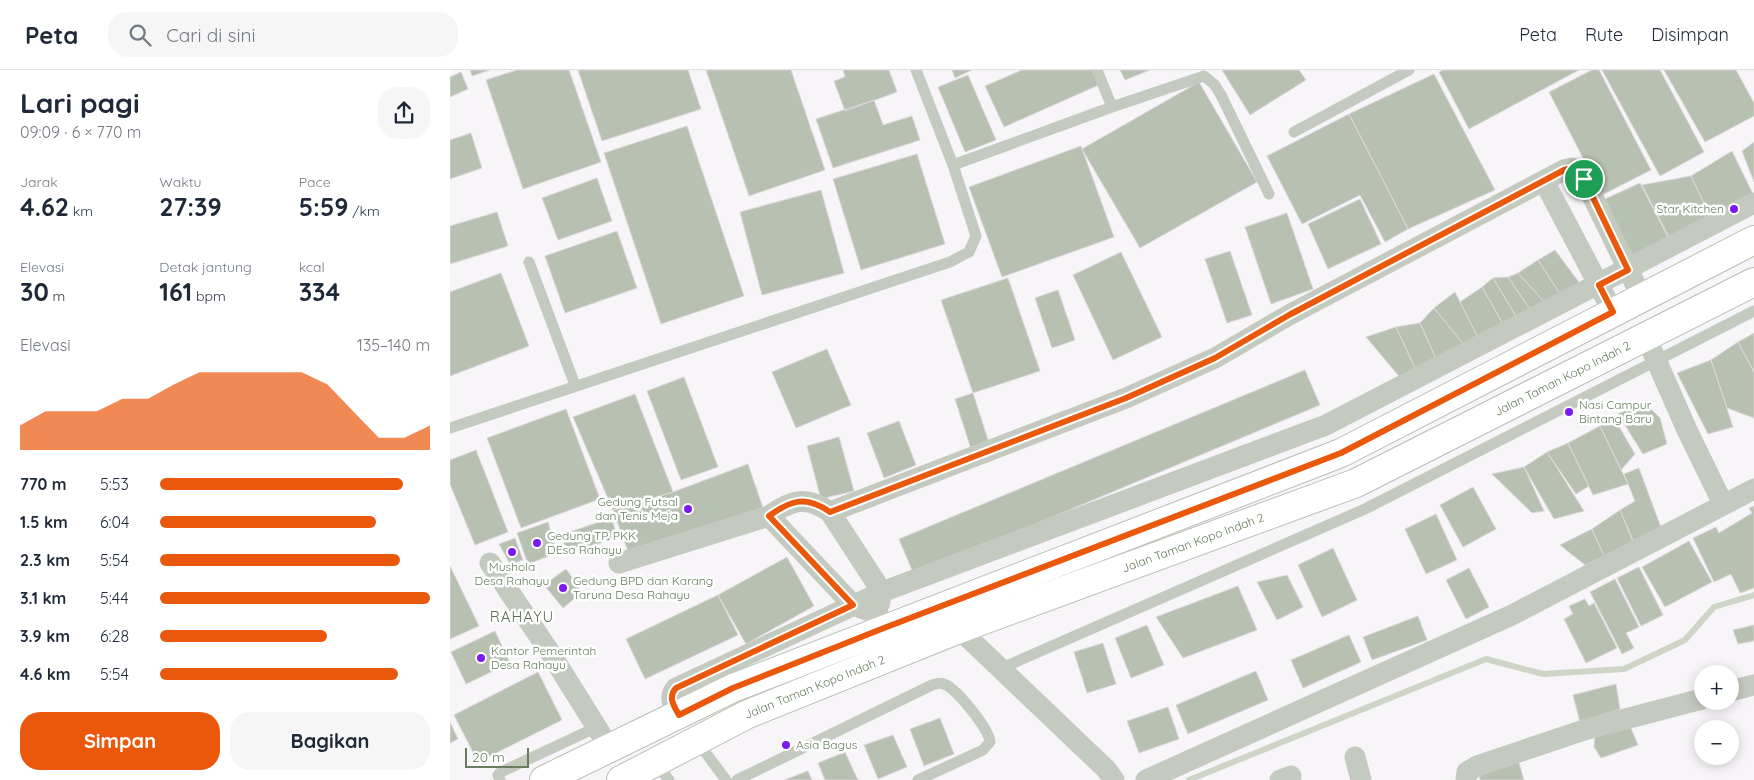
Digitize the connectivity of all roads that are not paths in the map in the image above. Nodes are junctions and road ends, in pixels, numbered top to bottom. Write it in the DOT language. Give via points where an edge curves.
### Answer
graph roads {
  1 [pos="916,70"];
  2 [pos="1097,70"];
  3 [pos="1409,70"];
  4 [pos="1112,107"];
  5 [pos="1294,132"];
  6 [pos="953,165"];
  7 [pos="1544,181"];
  8 [pos="1269,194"];
  9 [pos="1754,203"];
  10 [pos="1754,240"];
  11 [pos="530,262"];
  12 [pos="1628,270"];
  13 [pos="1754,282"];
  14 [pos="1599,285"];
  15 [pos="1642,298"];
  16 [pos="1754,311"];
  17 [pos="1613,312"];
  18 [pos="1651,349"];
  19 [pos="575,385"];
  20 [pos="450,428"];
  21 [pos="1754,489"];
  22 [pos="1723,504"];
  23 [pos="830,512"];
  24 [pos="769,516"];
  25 [pos="1078,554"];
  26 [pos="490,563"];
  27 [pos="619,564"];
  28 [pos="1093,580"];
  29 [pos="882,592"];
  30 [pos="853,605"];
  31 [pos="881,621"];
  32 [pos="959,629"];
  33 [pos="1002,668"];
  34 [pos="1754,685"];
  35 [pos="1739,689"];
  36 [pos="1694,701"];
  37 [pos="679,715"];
  38 [pos="603,737"];
  39 [pos="696,740"];
  40 [pos="1355,756"];
  41 [pos="547,768"];
  42 [pos="662,771"];
  43 [pos="500,780"];
  44 [pos="621,780"];
  45 [pos="726,780"];
  46 [pos="737,780"];
  47 [pos="918,780"];
  48 [pos="1114,780"];
  49 [pos="1146,780"];
  50 [pos="1361,780"];
  51 [pos="1466,780"];
  1 -- 6 [label="lane"];
  2 -- 4 [label="lane"];
  3 -- 5 [label="lane"];
  4 -- 6 [label="lane"];
  4 -- 8 [label="lane" via="1204,76 1221,95"];
  6 -- 19 [label="lane" via="976,236 969,252 960,258"];
  7 -- 12 [label="street" via="1572,168 1584,179"];
  7 -- 14 [label="street"];
  7 -- 23 [label="street" via="1289,315 1215,358 1126,398"];
  9 -- 12 [label="street"];
  10 -- 15 [label="main road"];
  11 -- 19 [label="lane"];
  12 -- 14 [label="street"];
  12 -- 15 [label="street"];
  13 -- 18 [label="main road, Jalan Taman Kopo Indah 2"];
  14 -- 17 [label="street"];
  14 -- 29 [label="street" via="1326,425"];
  15 -- 17 [label="main road"];
  16 -- 18 [label="lane"];
  17 -- 25 [label="main road" via="1341,453"];
  18 -- 22 [label="street"];
  18 -- 28 [label="main road, Jalan Taman Kopo Indah 2" via="1356,482"];
  18 -- 33 [label="lane" via="1365,509"];
  19 -- 20 [label="lane"];
  21 -- 22 [label="street"];
  22 -- 49 [label="street" via="1512,614"];
  23 -- 24 [label="street" via="805,500 783,506"];
  23 -- 29 [label="street"];
  24 -- 27 [label="street"];
  24 -- 30 [label="street"];
  25 -- 28 [label="main road"];
  25 -- 31 [label="main road"];
  26 -- 38 [label="street"];
  28 -- 32 [label="main road, Jalan Taman Kopo Indah 2"];
  29 -- 30 [label="street"];
  29 -- 31 [label="street"];
  30 -- 31 [label="street"];
  30 -- 37 [label="street" via="676,688 671,699"];
  31 -- 37 [label="main road"];
  32 -- 33 [label="street"];
  32 -- 39 [label="main road, Jalan Taman Kopo Indah 2" via="748,714"];
  33 -- 48 [label="street"];
  34 -- 35 [label="street"];
  36 -- 51 [label="street" via="1587,729 1477,766 1467,772"];
  37 -- 38 [label="main road"];
  38 -- 41 [label="main road"];
  39 -- 42 [label="main road, Jalan Taman Kopo Indah 2"];
  39 -- 45 [label="lane"];
  40 -- 50 [label="street"];
  41 -- 43 [label="lane" via="501,772 498,775"];
  42 -- 44 [label="main road, Jalan Taman Kopo Indah 2"];
  46 -- 47 [label="lane" via="932,685 944,684 986,729 990,742 983,750"];
}
